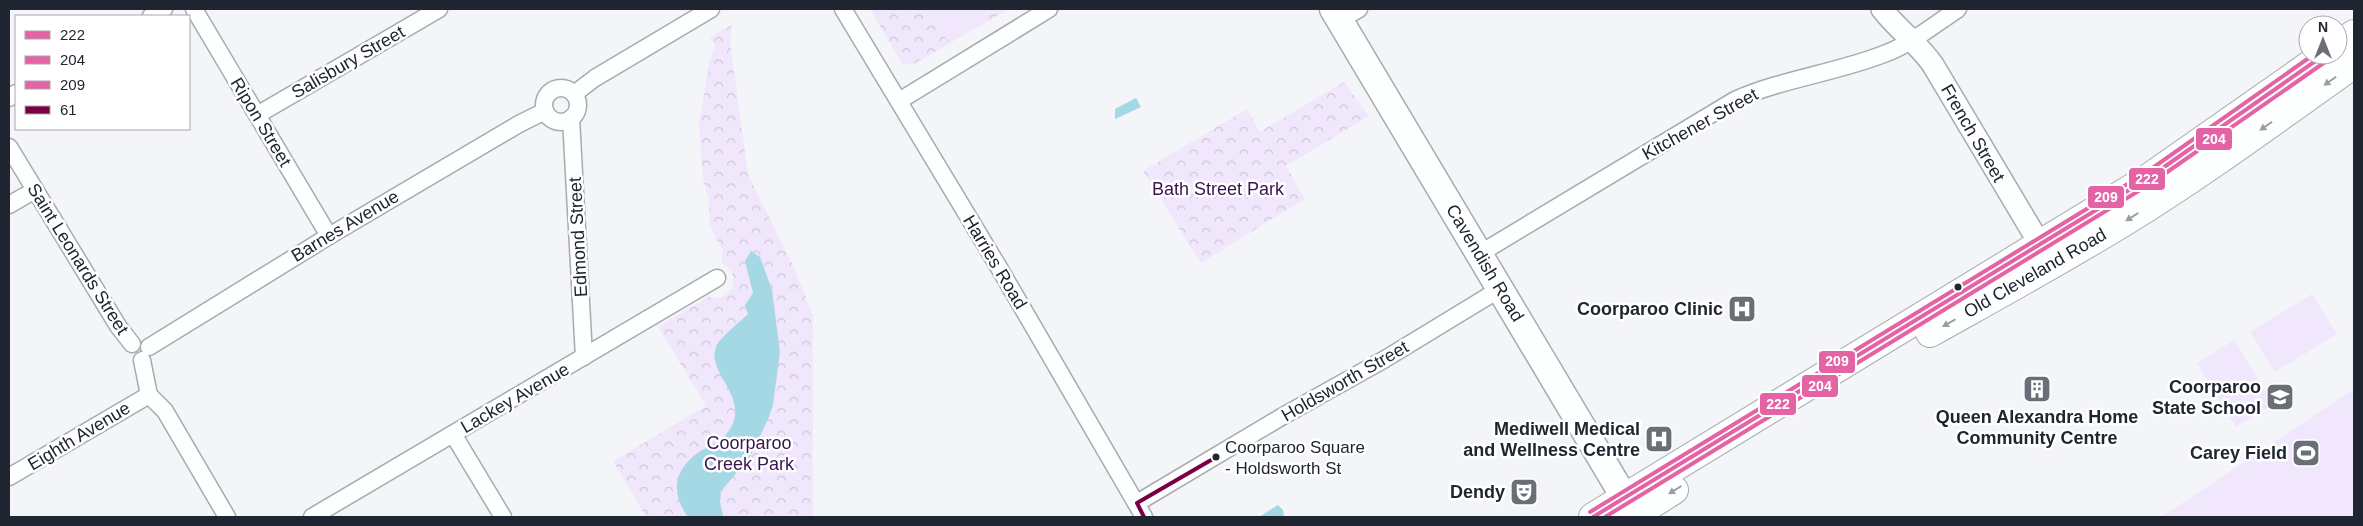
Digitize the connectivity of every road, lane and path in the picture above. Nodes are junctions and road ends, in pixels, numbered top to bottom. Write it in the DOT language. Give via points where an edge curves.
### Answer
graph roads {
  1 [pos="164,9"];
  2 [pos="194,9"];
  3 [pos="439,9"];
  4 [pos="711,9"];
  5 [pos="843,9"];
  6 [pos="1050,9"];
  7 [pos="1882,9"];
  8 [pos="1958,9"];
  9 [pos="1344,13"];
  10 [pos="152,15"];
  11 [pos="1913,40"];
  12 [pos="2354,64"];
  13 [pos="2310,65"];
  14 [pos="574,94"];
  15 [pos="899,101"];
  16 [pos="545,112"];
  17 [pos="257,115"];
  18 [pos="571,118"];
  19 [pos="9,147"];
  20 [pos="35,190"];
  21 [pos="9,205"];
  22 [pos="329,236"];
  23 [pos="1480,254"];
  24 [pos="2046,255"];
  25 [pos="718,278"];
  26 [pos="1500,289"];
  27 [pos="145,354"];
  28 [pos="584,357"];
  29 [pos="149,395"];
  30 [pos="453,434"];
  31 [pos="9,477"];
  32 [pos="1140,510"];
  33 [pos="1632,512"];
  34 [pos="227,517"];
  35 [pos="312,517"];
  36 [pos="503,517"];
  37 [pos="1593,517"];
  1 -- 10 [label="street"];
  2 -- 17 [label="street, Ripon Street"];
  3 -- 17 [label="street, Salisbury Street"];
  4 -- 14 [label="street" via="595,78"];
  5 -- 15 [label="street, Harries Road"];
  6 -- 15 [label="street"];
  7 -- 11 [label="street, French Street"];
  8 -- 11 [label="street, Kitchener Street"];
  9 -- 23 [label="main road, Cavendish Road"];
  11 -- 23 [label="street, Kitchener Street" via="1870,59 1772,85 1734,100"];
  11 -- 24 [label="street, French Street" via="1933,65"];
  12 -- 24 [label="highway, Old Cleveland Road, one-way" via="2173,191"];
  13 -- 24 [label="highway, Old Cleveland Road" via="2147,179"];
  14 -- 16 [label="street" via="566,88 550,92 544,101"];
  14 -- 18 [label="street" via="578,104"];
  15 -- 32 [label="street, Harries Road"];
  16 -- 18 [label="street" via="557,121"];
  16 -- 22 [label="street, Barnes Avenue" via="519,124"];
  17 -- 22 [label="street, Ripon Street"];
  18 -- 28 [label="street, Edmond Street"];
  19 -- 20 [label="street, Saint Leonards Street"];
  20 -- 21 [label="street"];
  20 -- 27 [label="street, Saint Leonards Street" via="132,344 131,356 136,360"];
  22 -- 27 [label="street, Barnes Avenue"];
  23 -- 26 [label="main road, Cavendish Road"];
  24 -- 33 [label="highway, Old Cleveland Road"];
  25 -- 28 [label="street, Lackey Avenue"];
  26 -- 32 [label="street, Holdsworth Street" via="1283,416"];
  26 -- 33 [label="main road, Cavendish Road"];
  27 -- 29 [label="street"];
  28 -- 30 [label="street, Lackey Avenue"];
  29 -- 31 [label="street, Eighth Avenue"];
  29 -- 34 [label="street" via="165,411"];
  30 -- 35 [label="street, Lackey Avenue"];
  30 -- 36 [label="street"];
  33 -- 37 [label="highway, Old Cleveland Road"];
}
